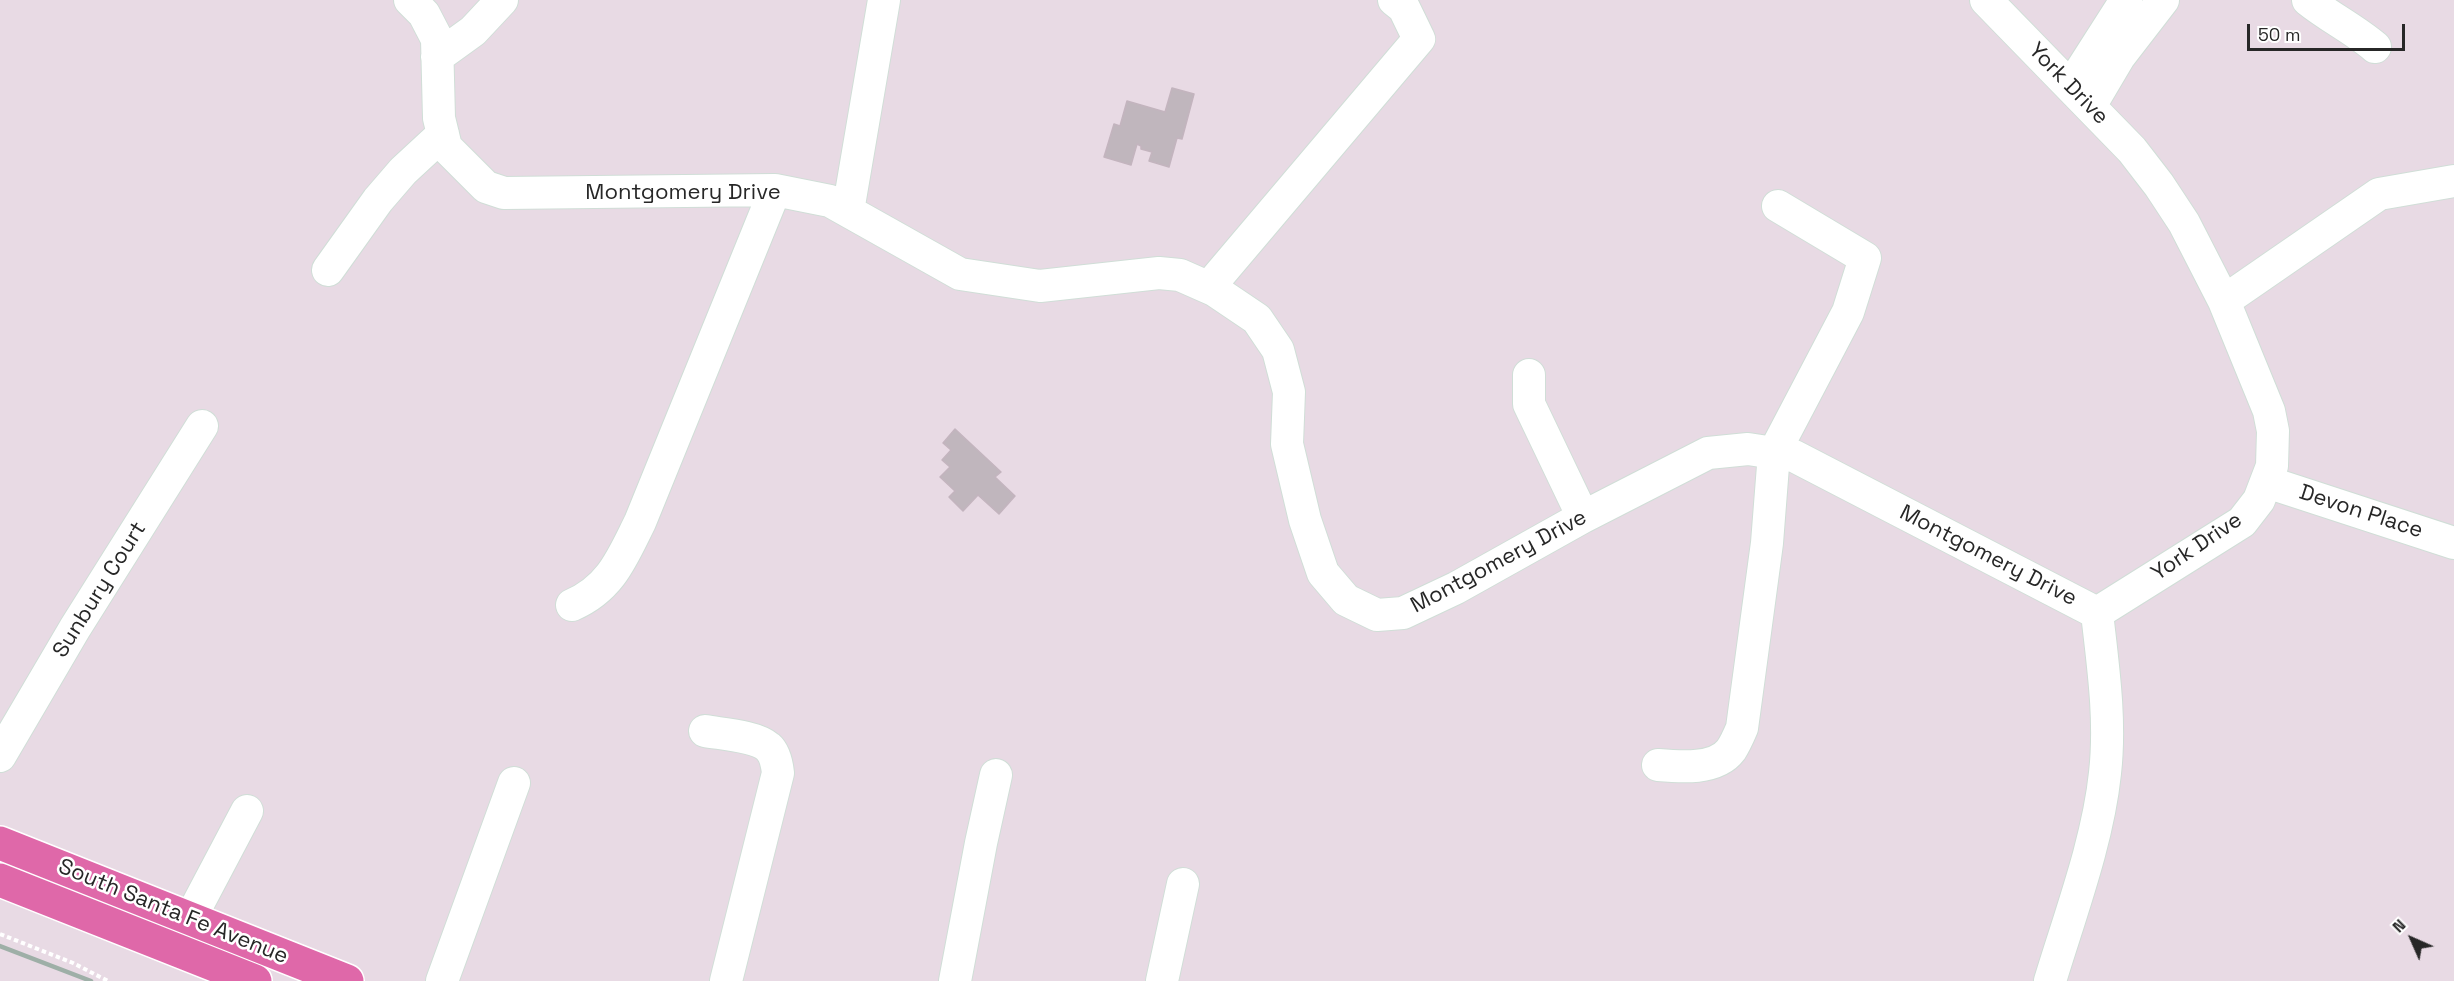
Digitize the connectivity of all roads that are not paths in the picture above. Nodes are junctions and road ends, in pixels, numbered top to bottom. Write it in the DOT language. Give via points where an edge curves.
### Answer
graph roads {
  1 [pos="410,0"];
  2 [pos="502,0"];
  3 [pos="884,0"];
  4 [pos="1394,0"];
  5 [pos="1986,0"];
  6 [pos="2126,0"];
  7 [pos="2163,0"];
  8 [pos="2308,0"];
  9 [pos="2375,47"];
  10 [pos="437,57"];
  11 [pos="2080,96"];
  12 [pos="443,134"];
  13 [pos="2454,181"];
  14 [pos="775,190"];
  15 [pos="1778,206"];
  16 [pos="848,211"];
  17 [pos="328,270"];
  18 [pos="1209,287"];
  19 [pos="2224,301"];
  20 [pos="1529,375"];
  21 [pos="202,426"];
  22 [pos="1774,453"];
  23 [pos="2267,482"];
  24 [pos="1583,517"];
  25 [pos="2448,533"];
  26 [pos="572,605"];
  27 [pos="2097,613"];
  28 [pos="705,732"];
  29 [pos="0,756"];
  30 [pos="1658,765"];
  31 [pos="996,775"];
  32 [pos="514,783"];
  33 [pos="247,811"];
  34 [pos="0,843"];
  35 [pos="0,880"];
  36 [pos="1183,884"];
  37 [pos="190,919"];
  38 [pos="255,981"];
  39 [pos="347,981"];
  40 [pos="442,981"];
  41 [pos="726,981"];
  42 [pos="955,981"];
  43 [pos="1162,981"];
  44 [pos="2050,981"];
  1 -- 10 [label="street, Montgomery Drive" via="424,14 437,39"];
  2 -- 10 [label="street" via="473,32"];
  3 -- 16 [label="street"];
  4 -- 18 [label="street" via="1404,8 1419,39"];
  5 -- 11 [label="street, York Drive"];
  6 -- 11 [label="street"];
  7 -- 11 [label="street" via="2119,57"];
  8 -- 9 [label="street"];
  10 -- 12 [label="street, Montgomery Drive"];
  11 -- 19 [label="street, York Drive" via="2132,150 2159,185 2184,223"];
  12 -- 14 [label="street, Montgomery Drive" via="449,152 486,187 504,193"];
  12 -- 17 [label="street" via="378,200"];
  13 -- 19 [label="street" via="2379,194"];
  14 -- 16 [label="street, Montgomery Drive" via="830,201"];
  14 -- 26 [label="street" via="619,565 591,597"];
  15 -- 22 [label="street" via="1865,258 1848,312"];
  16 -- 18 [label="street, Montgomery Drive" via="960,273 1040,286 1159,273 1180,275"];
  18 -- 24 [label="street, Montgomery Drive" via="1257,319 1278,350 1289,392 1287,444 1305,520 1323,573 1346,600 1377,615 1403,613"];
  19 -- 23 [label="street, York Drive" via="2269,411 2273,431 2272,466"];
  20 -- 24 [label="street" via="1529,404"];
  21 -- 29 [label="street, Sunbury Court"];
  22 -- 24 [label="street, Montgomery Drive" via="1748,449 1708,453"];
  22 -- 27 [label="street, Montgomery Drive" via="1794,456"];
  22 -- 30 [label="street" via="1767,543 1742,728 1731,750 1718,762 1681,767"];
  23 -- 25 [label="street, Devon Place"];
  23 -- 27 [label="street, York Drive" via="2259,500 2241,522"];
  27 -- 44 [label="street" via="2107,720 2105,774 2095,829"];
  28 -- 41 [label="street" via="758,741 770,748 778,773"];
  31 -- 42 [label="street"];
  32 -- 40 [label="street"];
  33 -- 37 [label="street"];
  34 -- 37 [label="main road, South Santa Fe Avenue"];
  35 -- 38 [label="main road, South Santa Fe Avenue"];
  36 -- 43 [label="street"];
  37 -- 39 [label="main road, South Santa Fe Avenue"];
}
